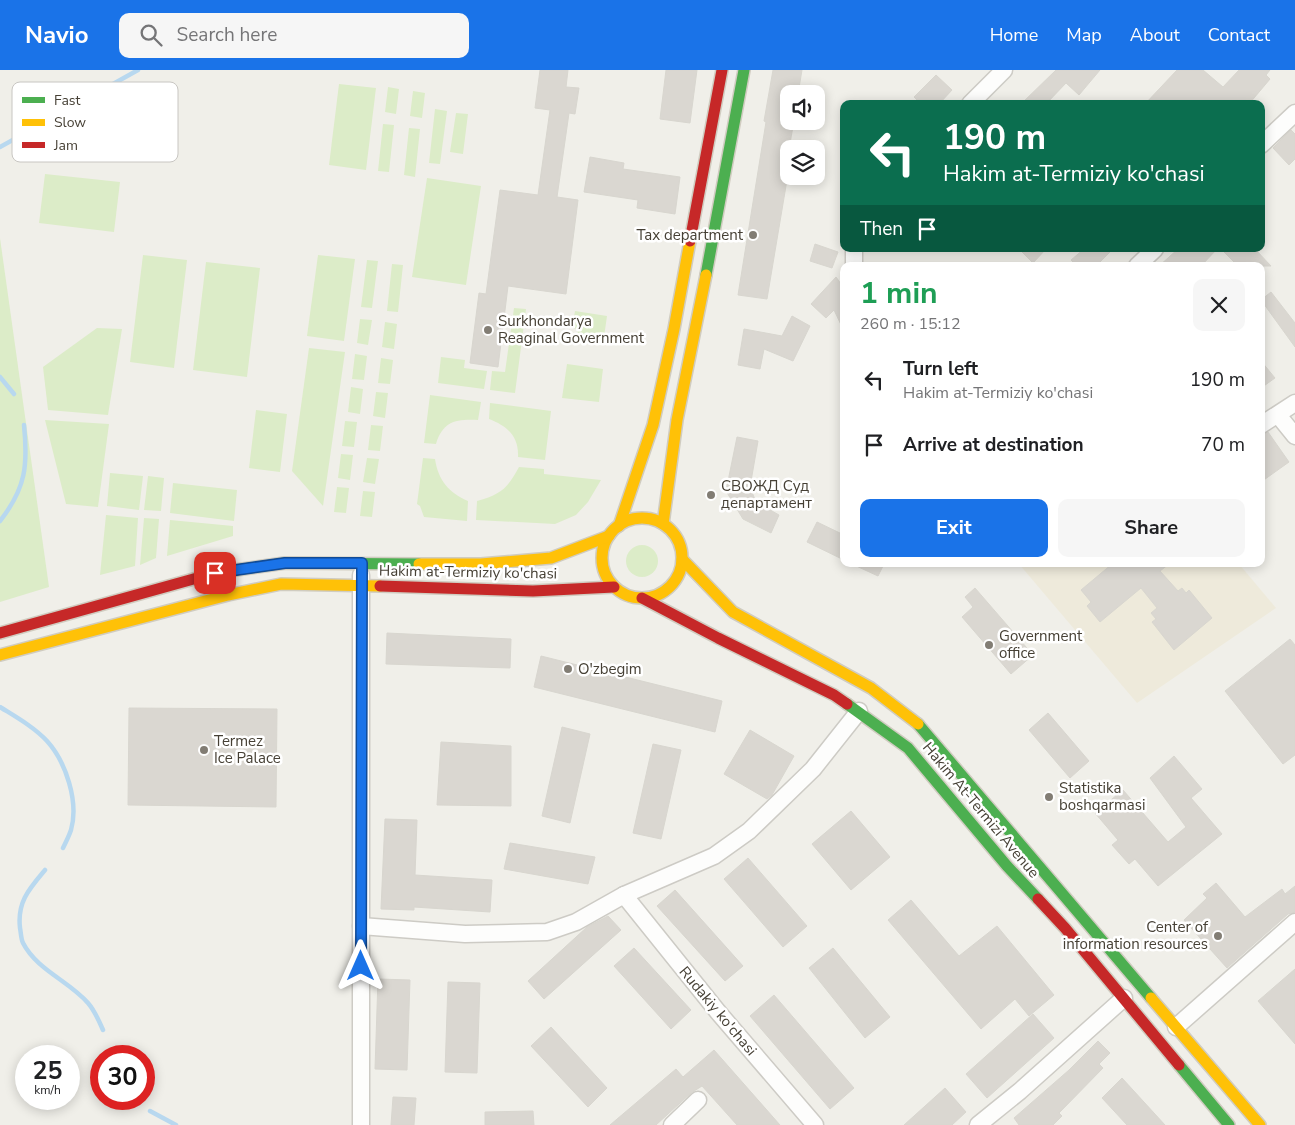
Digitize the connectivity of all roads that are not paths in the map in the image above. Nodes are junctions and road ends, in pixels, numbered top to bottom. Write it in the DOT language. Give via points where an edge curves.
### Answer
graph roads {
  1 [pos="722,70"];
  2 [pos="744,70"];
  3 [pos="1004,70"];
  4 [pos="974,100"];
  5 [pos="1295,113"];
  6 [pos="1265,142"];
  7 [pos="1152,252"];
  8 [pos="1141,262"];
  9 [pos="1295,404"];
  10 [pos="1278,416"];
  11 [pos="1265,423"];
  12 [pos="1295,436"];
  13 [pos="663,524"];
  14 [pos="618,526"];
  15 [pos="609,536"];
  16 [pos="682,559"];
  17 [pos="362,563"];
  18 [pos="360,585"];
  19 [pos="614,587"];
  20 [pos="642,598"];
  21 [pos="0,633"];
  22 [pos="0,655"];
  23 [pos="859,711"];
  24 [pos="624,895"];
  25 [pos="1295,922"];
  26 [pos="361,926"];
  27 [pos="1124,998"];
  28 [pos="1176,1027"];
  29 [pos="698,1100"];
  30 [pos="361,1125"];
  31 [pos="672,1125"];
  32 [pos="815,1125"];
  33 [pos="978,1125"];
  34 [pos="1229,1125"];
  35 [pos="1260,1125"];
  1 -- 14 [label="main road" via="653,424"];
  2 -- 13 [label="main road" via="677,420"];
  3 -- 4 [label="street"];
  5 -- 6 [label="street"];
  7 -- 8 [label="street"];
  9 -- 10 [label="street"];
  10 -- 11 [label="street"];
  10 -- 12 [label="street"];
  13 -- 14 [label="main road" via="640,518"];
  13 -- 16 [label="main road" via="680,545"];
  14 -- 15 [label="main road"];
  15 -- 17 [label="main road, Hakim at-Termiziy ko'chasi" via="552,558 482,564"];
  15 -- 19 [label="main road" via="603,548 602,562"];
  16 -- 20 [label="main road" via="680,571 670,586 654,597"];
  16 -- 28 [label="main road, Hakim At-Termizi Avenue" via="733,612 871,688 924,728"];
  17 -- 18 [label="street"];
  17 -- 21 [label="main road, Hakim at-Termiziy ko'chasi" via="285,563 215,573"];
  18 -- 19 [label="main road, Hakim at-Termiziy ko'chasi" via="533,591"];
  18 -- 22 [label="main road, Hakim at-Termiziy ko'chasi" via="281,584"];
  18 -- 26 [label="street"];
  19 -- 20 [label="main road" via="631,597"];
  20 -- 23 [label="main road, Hakim At-Termizi Avenue" via="834,695"];
  23 -- 24 [label="street" via="813,769 749,831 714,856"];
  23 -- 27 [label="main road, Hakim At-Termizi Avenue" via="908,748"];
  24 -- 26 [label="street" via="576,922 547,932 465,934"];
  24 -- 32 [label="street, Rudakiy ko'chasi"];
  25 -- 28 [label="street"];
  26 -- 30 [label="street"];
  27 -- 33 [label="street"];
  27 -- 34 [label="main road, Hakim At-Termizi Avenue"];
  28 -- 35 [label="main road, Hakim At-Termizi Avenue"];
  29 -- 31 [label="street"];
}
